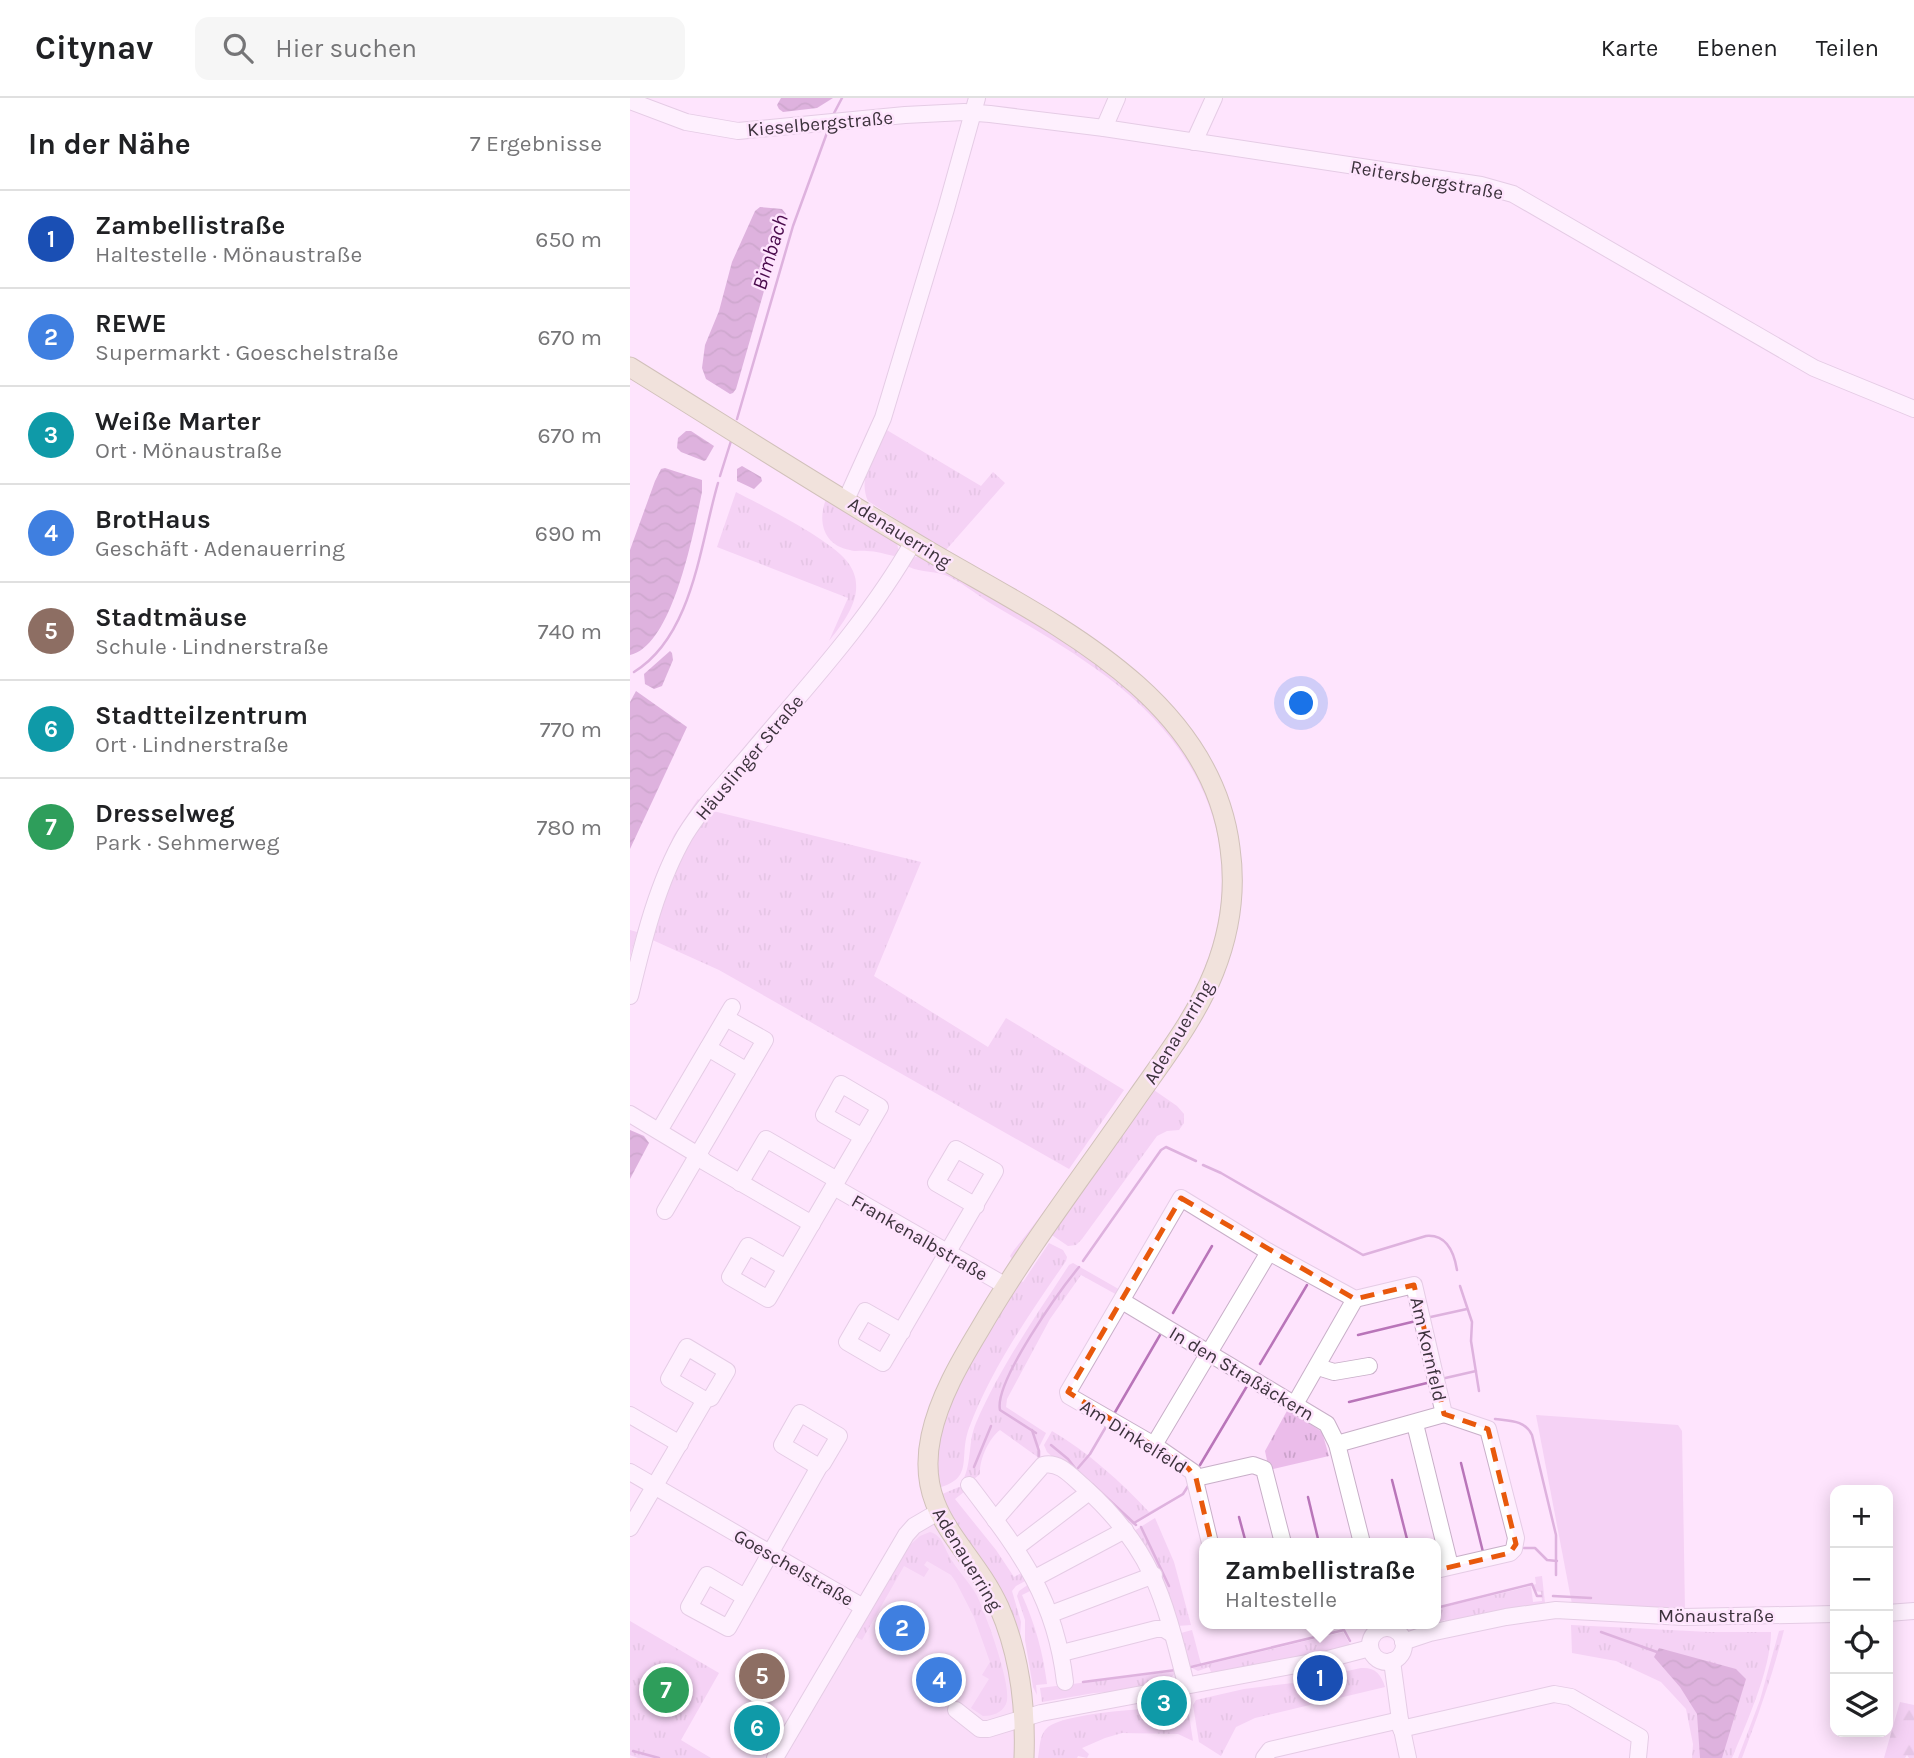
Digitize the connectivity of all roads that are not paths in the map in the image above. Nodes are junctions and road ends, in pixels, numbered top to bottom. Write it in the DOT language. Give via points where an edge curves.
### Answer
graph roads {
  1 [pos="1117,98"];
  2 [pos="1214,98"];
  3 [pos="630,101"];
  4 [pos="974,105"];
  5 [pos="1104,128"];
  6 [pos="1194,142"];
  7 [pos="630,367"];
  8 [pos="1914,409"];
  9 [pos="846,500"];
  10 [pos="913,542"];
  11 [pos="630,996"];
  12 [pos="708,1048"];
  13 [pos="747,1071"];
  14 [pos="630,1114"];
  15 [pos="659,1131"];
  16 [pos="863,1137"];
  17 [pos="698,1155"];
  18 [pos="740,1183"];
  19 [pos="836,1184"];
  20 [pos="976,1206"];
  21 [pos="665,1211"];
  22 [pos="812,1224"];
  23 [pos="948,1252"];
  24 [pos="1269,1252"];
  25 [pos="786,1268"];
  26 [pos="1006,1286"];
  27 [pos="1355,1299"];
  28 [pos="1122,1301"];
  29 [pos="902,1332"];
  30 [pos="1208,1353"];
  31 [pos="1369,1366"];
  32 [pos="1318,1367"];
  33 [pos="705,1400"];
  34 [pos="1295,1404"];
  35 [pos="630,1415"];
  36 [pos="1444,1415"];
  37 [pos="1415,1424"];
  38 [pos="680,1444"];
  39 [pos="1337,1444"];
  40 [pos="1154,1446"];
  41 [pos="818,1466"];
  42 [pos="630,1472"];
  43 [pos="1196,1478"];
  44 [pos="968,1485"];
  45 [pos="655,1486"];
  46 [pos="1089,1492"];
  47 [pos="938,1512"];
  48 [pos="995,1520"];
  49 [pos="630,1528"];
  50 [pos="1125,1530"];
  51 [pos="1209,1538"];
  52 [pos="1282,1538"];
  53 [pos="1361,1538"];
  54 [pos="1437,1538"];
  55 [pos="1017,1547"];
  56 [pos="769,1553"];
  57 [pos="1443,1568"];
  58 [pos="1154,1575"];
  59 [pos="1035,1578"];
  60 [pos="743,1596"];
  61 [pos="863,1607"];
  62 [pos="1914,1611"];
  63 [pos="1893,1613"];
  64 [pos="1051,1614"];
  65 [pos="1830,1614"];
  66 [pos="1378,1629"];
  67 [pos="1392,1629"];
  68 [pos="1172,1634"];
  69 [pos="1403,1642"];
  70 [pos="1370,1648"];
  71 [pos="1062,1653"];
  72 [pos="1392,1661"];
  73 [pos="1065,1682"];
  74 [pos="1186,1684"];
  75 [pos="956,1710"];
  76 [pos="1024,1718"];
  77 [pos="1400,1725"];
  78 [pos="775,1758"];
  79 [pos="1024,1758"];
  80 [pos="1264,1758"];
  81 [pos="1408,1758"];
  82 [pos="1638,1758"];
  1 -- 5 [label="street"];
  2 -- 6 [label="street"];
  3 -- 4 [label="street, Kieselbergstraße" via="686,122 738,131"];
  4 -- 5 [label="street, Reitersbergstraße"];
  4 -- 9 [label="street" via="883,418"];
  5 -- 6 [label="street, Reitersbergstraße"];
  6 -- 8 [label="street, Reitersbergstraße" via="1502,190 1814,368"];
  7 -- 9 [label="main road, Adenauerring"];
  9 -- 10 [label="main road, Adenauerring"];
  10 -- 11 [label="street, Häuslinger Straße" via="847,641 687,833 665,877"];
  10 -- 26 [label="main road, Adenauerring" via="1094,652 1153,700 1205,767 1230,842 1230,914 1223,948 1200,1002"];
  12 -- 13 [label="street"];
  12 -- 13 [label="street" via="729,1012 765,1040"];
  12 -- 15 [label="street"];
  13 -- 17 [label="street"];
  14 -- 15 [label="street"];
  15 -- 17 [label="street"];
  16 -- 19 [label="street"];
  17 -- 18 [label="street"];
  17 -- 21 [label="street"];
  18 -- 19 [label="street, Frankenalbstraße" via="766,1139"];
  18 -- 22 [label="street"];
  19 -- 22 [label="street, Frankenalbstraße"];
  19 -- 23 [label="street, Frankenalbstraße"];
  20 -- 23 [label="street"];
  22 -- 25 [label="street, Frankenalbstraße"];
  23 -- 26 [label="street, Frankenalbstraße"];
  23 -- 29 [label="street"];
  24 -- 27 [label="street"];
  24 -- 28 [label="street" via="1181,1198"];
  24 -- 30 [label="street"];
  26 -- 47 [label="main road, Adenauerring" via="954,1375 935,1421 928,1475"];
  27 -- 32 [label="street"];
  27 -- 36 [label="street, Am Kornfeld" via="1414,1285"];
  28 -- 30 [label="street, In den Straßäckern"];
  28 -- 40 [label="street, Am Dinkelfeld" via="1068,1392"];
  30 -- 34 [label="street, In den Straßäckern"];
  30 -- 40 [label="street"];
  31 -- 32 [label="street" via="1334,1372"];
  32 -- 34 [label="street"];
  33 -- 38 [label="street"];
  34 -- 39 [label="street, In den Straßäckern" via="1327,1424"];
  35 -- 38 [label="street"];
  36 -- 37 [label="street"];
  36 -- 57 [label="street, Am Kornfeld" via="1488,1429 1516,1538 1510,1553"];
  37 -- 39 [label="street"];
  37 -- 54 [label="street"];
  38 -- 45 [label="street"];
  39 -- 53 [label="street, In den Straßäckern"];
  40 -- 43 [label="street, Am Dinkelfeld"];
  41 -- 56 [label="street"];
  42 -- 45 [label="street, Goeschelstraße"];
  43 -- 51 [label="street, Am Dinkelfeld"];
  43 -- 52 [label="street" via="1253,1465 1264,1469"];
  44 -- 48 [label="street"];
  45 -- 49 [label="street"];
  45 -- 56 [label="street, Goeschelstraße"];
  46 -- 48 [label="street" via="1058,1466 1043,1465"];
  46 -- 50 [label="street"];
  46 -- 55 [label="street"];
  47 -- 61 [label="street, Goeschelstraße" via="906,1535"];
  47 -- 76 [label="main road, Adenauerring" via="998,1606 1016,1656"];
  48 -- 55 [label="street"];
  50 -- 58 [label="street"];
  50 -- 59 [label="street"];
  55 -- 59 [label="street"];
  56 -- 60 [label="street"];
  56 -- 61 [label="street, Goeschelstraße"];
  58 -- 64 [label="street"];
  58 -- 68 [label="street"];
  59 -- 64 [label="street"];
  61 -- 78 [label="street"];
  62 -- 63 [label="street"];
  64 -- 71 [label="street"];
  65 -- 69 [label="street, Mönaustraße" via="1684,1617 1556,1610"];
  66 -- 70 [label="street"];
  67 -- 69 [label="street"];
  68 -- 71 [label="street" via="1156,1629"];
  68 -- 74 [label="street"];
  69 -- 72 [label="street" via="1402,1651"];
  70 -- 72 [label="street" via="1379,1660"];
  70 -- 74 [label="street"];
  71 -- 73 [label="street"];
  72 -- 77 [label="street"];
  74 -- 76 [label="street"];
  75 -- 76 [label="street" via="980,1729"];
  76 -- 79 [label="main road, Adenauerring"];
  77 -- 80 [label="street" via="1270,1750"];
  77 -- 81 [label="street"];
  77 -- 82 [label="street" via="1554,1694 1571,1697 1640,1737"];
}
